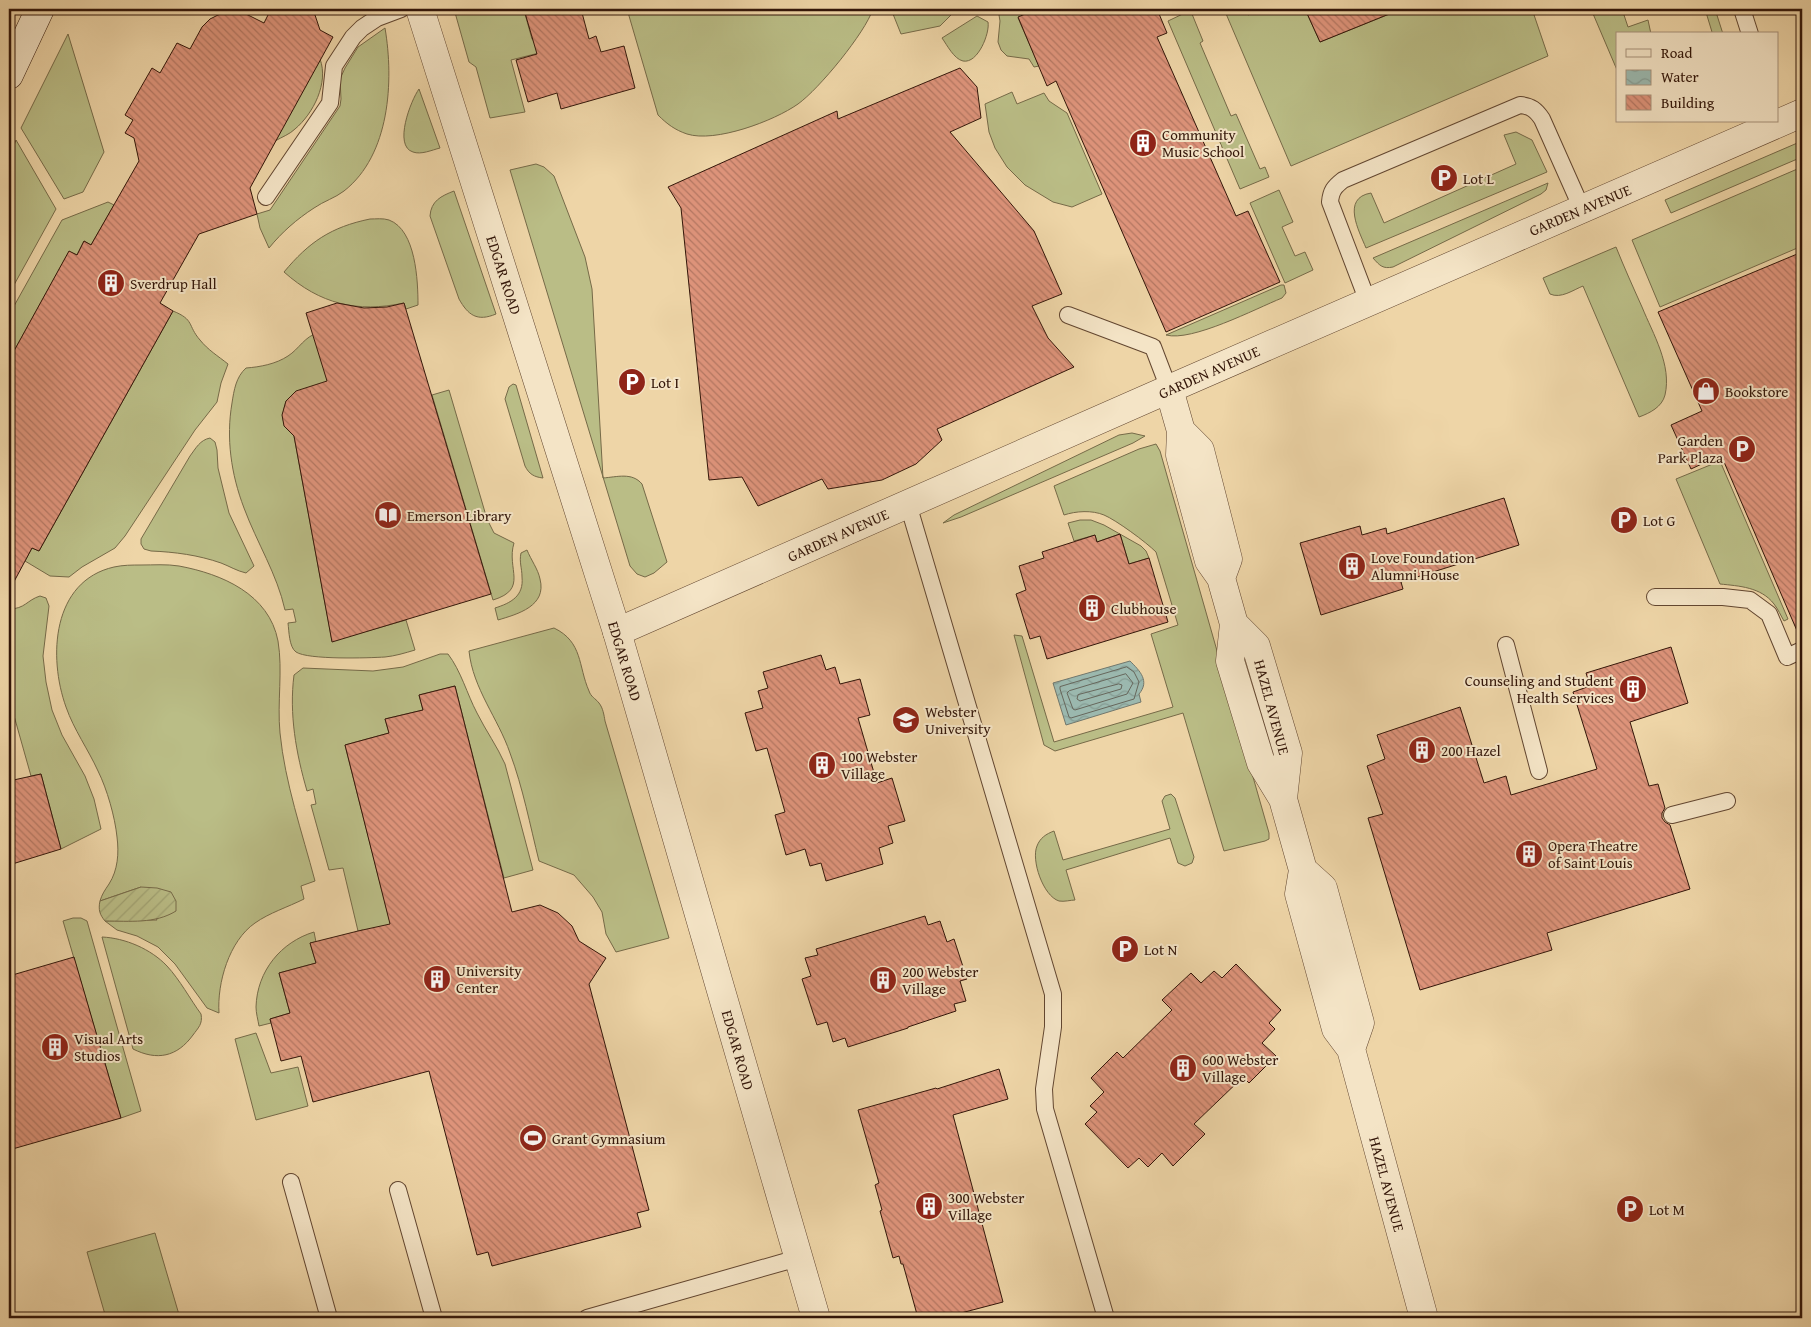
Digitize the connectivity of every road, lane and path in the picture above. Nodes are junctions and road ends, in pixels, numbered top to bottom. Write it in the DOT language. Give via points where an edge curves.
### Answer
graph roads {
  1 [pos="40,9"];
  2 [pos="400,9"];
  3 [pos="420,9"];
  4 [pos="1742,9"];
  5 [pos="1749,32"];
  6 [pos="9,75"];
  7 [pos="1802,114"];
  8 [pos="1777,123"];
  9 [pos="266,197"];
  10 [pos="1582,209"];
  11 [pos="1368,302"];
  12 [pos="1068,314"];
  13 [pos="1170,389"];
  14 [pos="908,504"];
  15 [pos="1655,597"];
  16 [pos="617,632"];
  17 [pos="1506,645"];
  18 [pos="1802,650"];
  19 [pos="1539,771"];
  20 [pos="1726,801"];
  21 [pos="1672,815"];
  22 [pos="291,1182"];
  23 [pos="398,1190"];
  24 [pos="798,1258"];
  25 [pos="330,1318"];
  26 [pos="434,1318"];
  27 [pos="587,1318"];
  28 [pos="816,1318"];
  29 [pos="1106,1318"];
  30 [pos="1424,1318"];
  1 -- 6 [label="street"];
  2 -- 9 [label="lane" via="377,18 353,37 334,66 330,103"];
  3 -- 16 [label="street, EDGAR ROAD"];
  4 -- 5 [label="lane"];
  7 -- 8 [label="street, GARDEN AVENUE"];
  8 -- 10 [label="street, GARDEN AVENUE"];
  10 -- 11 [label="street, GARDEN AVENUE"];
  10 -- 11 [label="lane" via="1542,119 1529,106 1520,105 1352,177 1334,186 1330,202"];
  11 -- 13 [label="street, GARDEN AVENUE"];
  12 -- 13 [label="lane" via="1153,347"];
  13 -- 14 [label="street, GARDEN AVENUE"];
  13 -- 30 [label="street, HAZEL AVENUE" via="1181,431 1180,455 1209,561 1221,578 1234,624 1230,661 1261,763 1283,799 1303,870 1299,894 1336,1029 1350,1049"];
  14 -- 16 [label="street, GARDEN AVENUE"];
  14 -- 29 [label="lane" via="1053,994 1045,1110"];
  15 -- 18 [label="lane" via="1750,600 1769,614 1787,657"];
  16 -- 24 [label="street, EDGAR ROAD"];
  17 -- 19 [label="lane"];
  20 -- 21 [label="lane"];
  22 -- 25 [label="lane"];
  23 -- 26 [label="lane"];
  24 -- 27 [label="lane"];
  24 -- 28 [label="street, EDGAR ROAD"];
}
